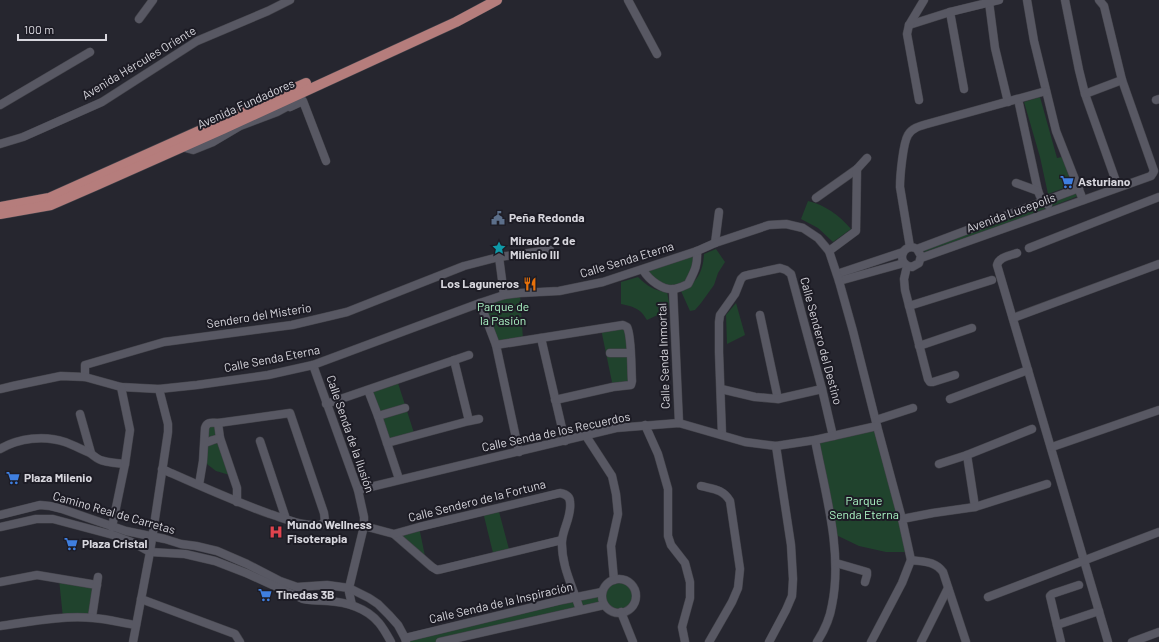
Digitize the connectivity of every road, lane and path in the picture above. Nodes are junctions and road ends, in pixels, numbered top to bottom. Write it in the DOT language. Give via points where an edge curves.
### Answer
graph roads {
  1 [pos="153,0"];
  2 [pos="290,0"];
  3 [pos="484,0"];
  4 [pos="497,0"];
  5 [pos="628,0"];
  6 [pos="924,0"];
  7 [pos="999,0"];
  8 [pos="1027,0"];
  9 [pos="1065,0"];
  10 [pos="1099,0"];
  11 [pos="982,2"];
  12 [pos="950,12"];
  13 [pos="139,19"];
  14 [pos="909,25"];
  15 [pos="90,52"];
  16 [pos="657,54"];
  17 [pos="1122,80"];
  18 [pos="964,89"];
  19 [pos="1046,91"];
  20 [pos="298,94"];
  21 [pos="1085,94"];
  22 [pos="1018,99"];
  23 [pos="919,100"];
  24 [pos="1008,102"];
  25 [pos="0,105"];
  26 [pos="277,112"];
  27 [pos="0,144"];
  28 [pos="182,147"];
  29 [pos="867,158"];
  30 [pos="326,160"];
  31 [pos="857,169"];
  32 [pos="1016,183"];
  33 [pos="1118,187"];
  34 [pos="1079,188"];
  35 [pos="1038,191"];
  36 [pos="816,198"];
  37 [pos="1159,198"];
  38 [pos="1083,200"];
  39 [pos="1045,201"];
  40 [pos="0,206"];
  41 [pos="1054,211"];
  42 [pos="719,212"];
  43 [pos="0,214"];
  44 [pos="714,243"];
  45 [pos="1029,248"];
  46 [pos="550,250"];
  47 [pos="910,250"];
  48 [pos="697,251"];
  49 [pos="829,251"];
  50 [pos="1017,253"];
  51 [pos="499,257"];
  52 [pos="921,258"];
  53 [pos="878,260"];
  54 [pos="905,264"];
  55 [pos="1159,264"];
  56 [pos="881,269"];
  57 [pos="643,270"];
  58 [pos="838,278"];
  59 [pos="992,280"];
  60 [pos="673,289"];
  61 [pos="504,295"];
  62 [pos="480,303"];
  63 [pos="909,306"];
  64 [pos="760,315"];
  65 [pos="1013,318"];
  66 [pos="972,328"];
  67 [pos="541,338"];
  68 [pos="496,345"];
  69 [pos="919,346"];
  70 [pos="610,353"];
  71 [pos="630,353"];
  72 [pos="469,356"];
  73 [pos="454,360"];
  74 [pos="313,365"];
  75 [pos="1028,370"];
  76 [pos="955,375"];
  77 [pos="85,377"];
  78 [pos="121,387"];
  79 [pos="0,389"];
  80 [pos="160,389"];
  81 [pos="721,389"];
  82 [pos="822,389"];
  83 [pos="368,390"];
  84 [pos="950,398"];
  85 [pos="778,399"];
  86 [pos="555,400"];
  87 [pos="326,404"];
  88 [pos="405,408"];
  89 [pos="913,408"];
  90 [pos="1159,410"];
  91 [pos="80,414"];
  92 [pos="378,416"];
  93 [pos="479,419"];
  94 [pos="469,421"];
  95 [pos="679,422"];
  96 [pos="218,423"];
  97 [pos="876,423"];
  98 [pos="645,425"];
  99 [pos="1032,429"];
  100 [pos="722,435"];
  101 [pos="586,436"];
  102 [pos="833,436"];
  103 [pos="220,438"];
  104 [pos="815,440"];
  105 [pos="260,441"];
  106 [pos="565,441"];
  107 [pos="205,443"];
  108 [pos="387,443"];
  109 [pos="776,446"];
  110 [pos="1052,447"];
  111 [pos="0,449"];
  112 [pos="519,452"];
  113 [pos="91,453"];
  114 [pos="967,455"];
  115 [pos="125,464"];
  116 [pos="939,464"];
  117 [pos="162,469"];
  118 [pos="399,479"];
  119 [pos="1046,484"];
  120 [pos="199,485"];
  121 [pos="701,486"];
  122 [pos="358,490"];
  123 [pos="237,502"];
  124 [pos="975,507"];
  125 [pos="0,516"];
  126 [pos="286,519"];
  127 [pos="902,520"];
  128 [pos="0,526"];
  129 [pos="364,526"];
  130 [pos="112,527"];
  131 [pos="1159,532"];
  132 [pos="394,534"];
  133 [pos="152,536"];
  134 [pos="562,540"];
  135 [pos="150,552"];
  136 [pos="911,560"];
  137 [pos="1084,561"];
  138 [pos="836,563"];
  139 [pos="98,577"];
  140 [pos="614,580"];
  141 [pos="0,582"];
  142 [pos="865,582"];
  143 [pos="1079,585"];
  144 [pos="97,586"];
  145 [pos="349,588"];
  146 [pos="948,588"];
  147 [pos="602,592"];
  148 [pos="576,597"];
  149 [pos="988,597"];
  150 [pos="142,599"];
  151 [pos="370,599"];
  152 [pos="352,605"];
  153 [pos="604,605"];
  154 [pos="361,610"];
  155 [pos="580,610"];
  156 [pos="1099,611"];
  157 [pos="391,616"];
  158 [pos="623,616"];
  159 [pos="92,618"];
  160 [pos="487,618"];
  161 [pos="136,625"];
  162 [pos="1057,625"];
  163 [pos="0,626"];
  164 [pos="381,626"];
  165 [pos="490,630"];
  166 [pos="1159,632"];
  167 [pos="406,640"];
  168 [pos="133,642"];
  169 [pos="240,642"];
  170 [pos="391,642"];
  171 [pos="440,642"];
  172 [pos="633,642"];
  173 [pos="685,642"];
  174 [pos="709,642"];
  175 [pos="769,642"];
  176 [pos="817,642"];
  177 [pos="871,642"];
  178 [pos="921,642"];
  179 [pos="966,642"];
  180 [pos="1061,642"];
  181 [pos="1108,642"];
  182 [pos="1132,642"];
  1 -- 13 [label="street"];
  2 -- 27 [label="street, Avenida Hércules Oriente" via="197,40 102,102 23,137"];
  3 -- 40 [label="main road, Avenida Fundadores" via="301,86 49,198"];
  4 -- 20 [label="main road, Avenida Fundadores" via="456,22"];
  5 -- 16 [label="street"];
  6 -- 14 [label="street"];
  7 -- 11 [label="street"];
  8 -- 19 [label="street"];
  9 -- 21 [label="street"];
  10 -- 17 [label="street" via="1104,6"];
  11 -- 12 [label="street"];
  11 -- 24 [label="street"];
  12 -- 14 [label="street"];
  12 -- 18 [label="street"];
  14 -- 23 [label="street" via="907,34"];
  15 -- 25 [label="street"];
  17 -- 21 [label="street"];
  17 -- 33 [label="street, Avenida Lucepolis" via="1154,174"];
  19 -- 22 [label="street"];
  19 -- 34 [label="street" via="1056,131"];
  20 -- 26 [label="street" via="290,105"];
  20 -- 28 [label="main road, Avenida Fundadores"];
  21 -- 33 [label="street"];
  22 -- 24 [label="street"];
  22 -- 35 [label="street"];
  24 -- 47 [label="street" via="927,124 913,129 908,135 900,169 900,187"];
  26 -- 28 [label="street" via="240,126 193,150"];
  26 -- 30 [label="street" via="303,101"];
  28 -- 43 [label="main road, Avenida Fundadores" via="51,205"];
  29 -- 31 [label="street"];
  31 -- 36 [label="street"];
  31 -- 49 [label="street" via="856,231"];
  32 -- 35 [label="street"];
  33 -- 38 [label="street, Avenida Lucepolis"];
  34 -- 38 [label="street"];
  34 -- 39 [label="street, Avenida Lucepolis"];
  35 -- 39 [label="street"];
  37 -- 45 [label="street"];
  38 -- 41 [label="street, Avenida Lucepolis"];
  39 -- 41 [label="street"];
  39 -- 47 [label="street, Avenida Lucepolis"];
  41 -- 52 [label="street, Avenida Lucepolis"];
  42 -- 44 [label="street"];
  44 -- 48 [label="street, Calle Senda Eterna"];
  44 -- 49 [label="street, Calle Senda Eterna" via="769,225 786,224 803,228 818,238"];
  46 -- 51 [label="street, Sendero del Misterio"];
  47 -- 52 [label="street" via="920,253"];
  47 -- 53 [label="street, Avenida Lucepolis"];
  47 -- 54 [label="street" via="902,258"];
  48 -- 57 [label="street, Calle Senda Eterna"];
  48 -- 60 [label="street, Calle Senda Inmortal" via="698,261 688,284"];
  49 -- 58 [label="street, Calle Senda Eterna"];
  50 -- 65 [label="street" via="1002,258 997,265"];
  51 -- 61 [label="street"];
  51 -- 77 [label="street, Sendero del Misterio" via="464,266 346,312 292,325 164,342 85,365"];
  52 -- 54 [label="street, Avenida Lucepolis" via="917,265 912,267"];
  53 -- 56 [label="street"];
  53 -- 58 [label="street, Avenida Lucepolis"];
  54 -- 56 [label="street, Avenida Lucepolis"];
  54 -- 63 [label="street" via="905,290"];
  55 -- 65 [label="street"];
  56 -- 58 [label="street, Avenida Lucepolis"];
  57 -- 60 [label="street, Calle Senda Inmortal" via="658,286"];
  57 -- 61 [label="street, Calle Senda Eterna" via="603,282 558,291"];
  58 -- 97 [label="street, Calle Senda Eterna"];
  59 -- 63 [label="street"];
  60 -- 95 [label="street, Calle Senda Inmortal"];
  61 -- 62 [label="street, Calle Senda Eterna"];
  62 -- 68 [label="street"];
  62 -- 74 [label="street, Calle Senda Eterna"];
  63 -- 69 [label="street"];
  64 -- 85 [label="street"];
  65 -- 75 [label="street"];
  66 -- 69 [label="street"];
  67 -- 68 [label="street"];
  67 -- 71 [label="street" via="625,326 628,330"];
  67 -- 86 [label="street"];
  68 -- 112 [label="street"];
  69 -- 76 [label="street" via="930,382"];
  70 -- 71 [label="street"];
  71 -- 86 [label="street" via="631,385"];
  72 -- 73 [label="street"];
  73 -- 83 [label="street"];
  73 -- 94 [label="street"];
  74 -- 80 [label="street, Calle Senda Eterna"];
  74 -- 87 [label="street, Calle Senda de la Ilusión"];
  75 -- 84 [label="street"];
  75 -- 110 [label="street"];
  77 -- 78 [label="street, Calle Senda Eterna"];
  77 -- 79 [label="street, Calle Senda Eterna" via="61,376"];
  78 -- 80 [label="street, Calle Senda Eterna"];
  78 -- 115 [label="street" via="130,430"];
  80 -- 117 [label="street" via="168,424"];
  81 -- 82 [label="street, Calle Sendero del Destino" via="720,315 744,276 780,268 791,274"];
  81 -- 85 [label="street" via="755,397"];
  81 -- 100 [label="street, Calle Sendero del Destino"];
  82 -- 85 [label="street"];
  82 -- 102 [label="street, Calle Sendero del Destino"];
  83 -- 87 [label="street"];
  83 -- 92 [label="street"];
  86 -- 106 [label="street"];
  87 -- 122 [label="street, Calle Senda de la Ilusión"];
  88 -- 92 [label="street"];
  89 -- 97 [label="street, Calle Senda de los Recuerdos"];
  90 -- 110 [label="street"];
  91 -- 113 [label="street"];
  92 -- 108 [label="street"];
  93 -- 94 [label="street"];
  94 -- 108 [label="street"];
  95 -- 98 [label="street, Calle Senda de los Recuerdos"];
  95 -- 100 [label="street, Calle Senda de los Recuerdos"];
  96 -- 103 [label="street"];
  96 -- 107 [label="street" via="206,424"];
  96 -- 126 [label="street" via="290,413 325,521 321,525 312,525"];
  97 -- 102 [label="street, Calle Senda de los Recuerdos"];
  97 -- 127 [label="street, Calle Senda Eterna"];
  98 -- 101 [label="street, Calle Senda de los Recuerdos" via="616,428"];
  98 -- 173 [label="street" via="658,454 668,488 669,541 684,563 690,582 690,598 682,627"];
  99 -- 114 [label="street"];
  100 -- 109 [label="street, Calle Senda de los Recuerdos" via="745,442"];
  101 -- 106 [label="street, Calle Senda de los Recuerdos"];
  101 -- 140 [label="street" via="612,476 616,494 618,514 611,546"];
  102 -- 104 [label="street, Calle Senda de los Recuerdos"];
  103 -- 107 [label="street"];
  103 -- 123 [label="street" via="237,488"];
  104 -- 109 [label="street, Calle Senda de los Recuerdos"];
  104 -- 138 [label="street" via="834,534"];
  105 -- 126 [label="street"];
  106 -- 112 [label="street, Calle Senda de los Recuerdos"];
  107 -- 120 [label="street"];
  108 -- 118 [label="street"];
  109 -- 175 [label="street" via="792,545 793,579 792,596"];
  110 -- 137 [label="street"];
  111 -- 113 [label="street" via="22,440 36,438 65,442"];
  112 -- 118 [label="street, Calle Senda de los Recuerdos"];
  113 -- 115 [label="street" via="102,461"];
  114 -- 116 [label="street"];
  114 -- 124 [label="street"];
  115 -- 130 [label="street"];
  117 -- 120 [label="street"];
  117 -- 133 [label="street"];
  118 -- 122 [label="street, Calle Senda de los Recuerdos"];
  119 -- 124 [label="street"];
  120 -- 123 [label="street"];
  121 -- 174 [label="street" via="723,492 730,501 740,569 738,588"];
  122 -- 129 [label="street, Calle Senda de la Ilusión"];
  123 -- 126 [label="street"];
  124 -- 127 [label="street"];
  125 -- 130 [label="street, Camino Real de Carretas" via="40,504"];
  127 -- 136 [label="street, Calle Senda Eterna"];
  128 -- 135 [label="street, Camino Real de Carretas" via="36,519 53,519 113,535"];
  129 -- 132 [label="street"];
  129 -- 145 [label="street, Calle Senda de la Ilusión"];
  130 -- 133 [label="street, Camino Real de Carretas"];
  131 -- 137 [label="street"];
  132 -- 134 [label="street" via="437,570"];
  132 -- 134 [label="street, Calle Sendero de la Fortuna" via="560,493 566,494 570,500 570,511"];
  133 -- 135 [label="street"];
  133 -- 145 [label="street, Camino Real de Carretas" via="217,551 297,587 327,585"];
  134 -- 148 [label="street, Calle Sendero de la Fortuna" via="563,557"];
  135 -- 150 [label="street"];
  135 -- 152 [label="street, Camino Real de Carretas" via="185,554 215,561 309,601"];
  136 -- 146 [label="street" via="939,567"];
  136 -- 177 [label="street"];
  137 -- 149 [label="street"];
  137 -- 156 [label="street"];
  138 -- 142 [label="street" via="867,572"];
  138 -- 176 [label="street" via="832,606"];
  139 -- 144 [label="street"];
  140 -- 147 [label="street" via="607,584"];
  140 -- 158 [label="street" via="627,581 632,585 636,596 632,607"];
  141 -- 144 [label="street" via="38,575"];
  143 -- 162 [label="street" via="1050,595"];
  144 -- 159 [label="street"];
  145 -- 151 [label="street, Camino Real de Carretas"];
  145 -- 152 [label="street, Calle Senda de la Ilusión"];
  146 -- 178 [label="street"];
  146 -- 179 [label="street"];
  147 -- 148 [label="street, Calle Senda de la Inspiración"];
  147 -- 153 [label="street"];
  148 -- 155 [label="street, Calle Sendero de la Fortuna"];
  148 -- 160 [label="street, Calle Senda de la Inspiración"];
  150 -- 161 [label="street"];
  150 -- 169 [label="street" via="236,634"];
  151 -- 154 [label="street" via="374,610"];
  151 -- 157 [label="street, Camino Real de Carretas"];
  152 -- 154 [label="street, Camino Real de Carretas"];
  153 -- 155 [label="street, Calle Senda de la Inspiración"];
  153 -- 158 [label="street"];
  154 -- 164 [label="street, Camino Real de Carretas"];
  155 -- 165 [label="street, Calle Senda de la Inspiración"];
  156 -- 162 [label="street"];
  156 -- 181 [label="street"];
  157 -- 164 [label="street" via="378,613"];
  157 -- 167 [label="street, Camino Real de Carretas"];
  158 -- 172 [label="street"];
  159 -- 161 [label="street"];
  159 -- 163 [label="street" via="47,619"];
  160 -- 165 [label="street"];
  160 -- 167 [label="street, Calle Senda de la Inspiración"];
  161 -- 168 [label="street"];
  162 -- 180 [label="street"];
  164 -- 170 [label="street, Camino Real de Carretas"];
  165 -- 171 [label="street, Calle Senda de la Inspiración"];
  166 -- 182 [label="street"];
}
